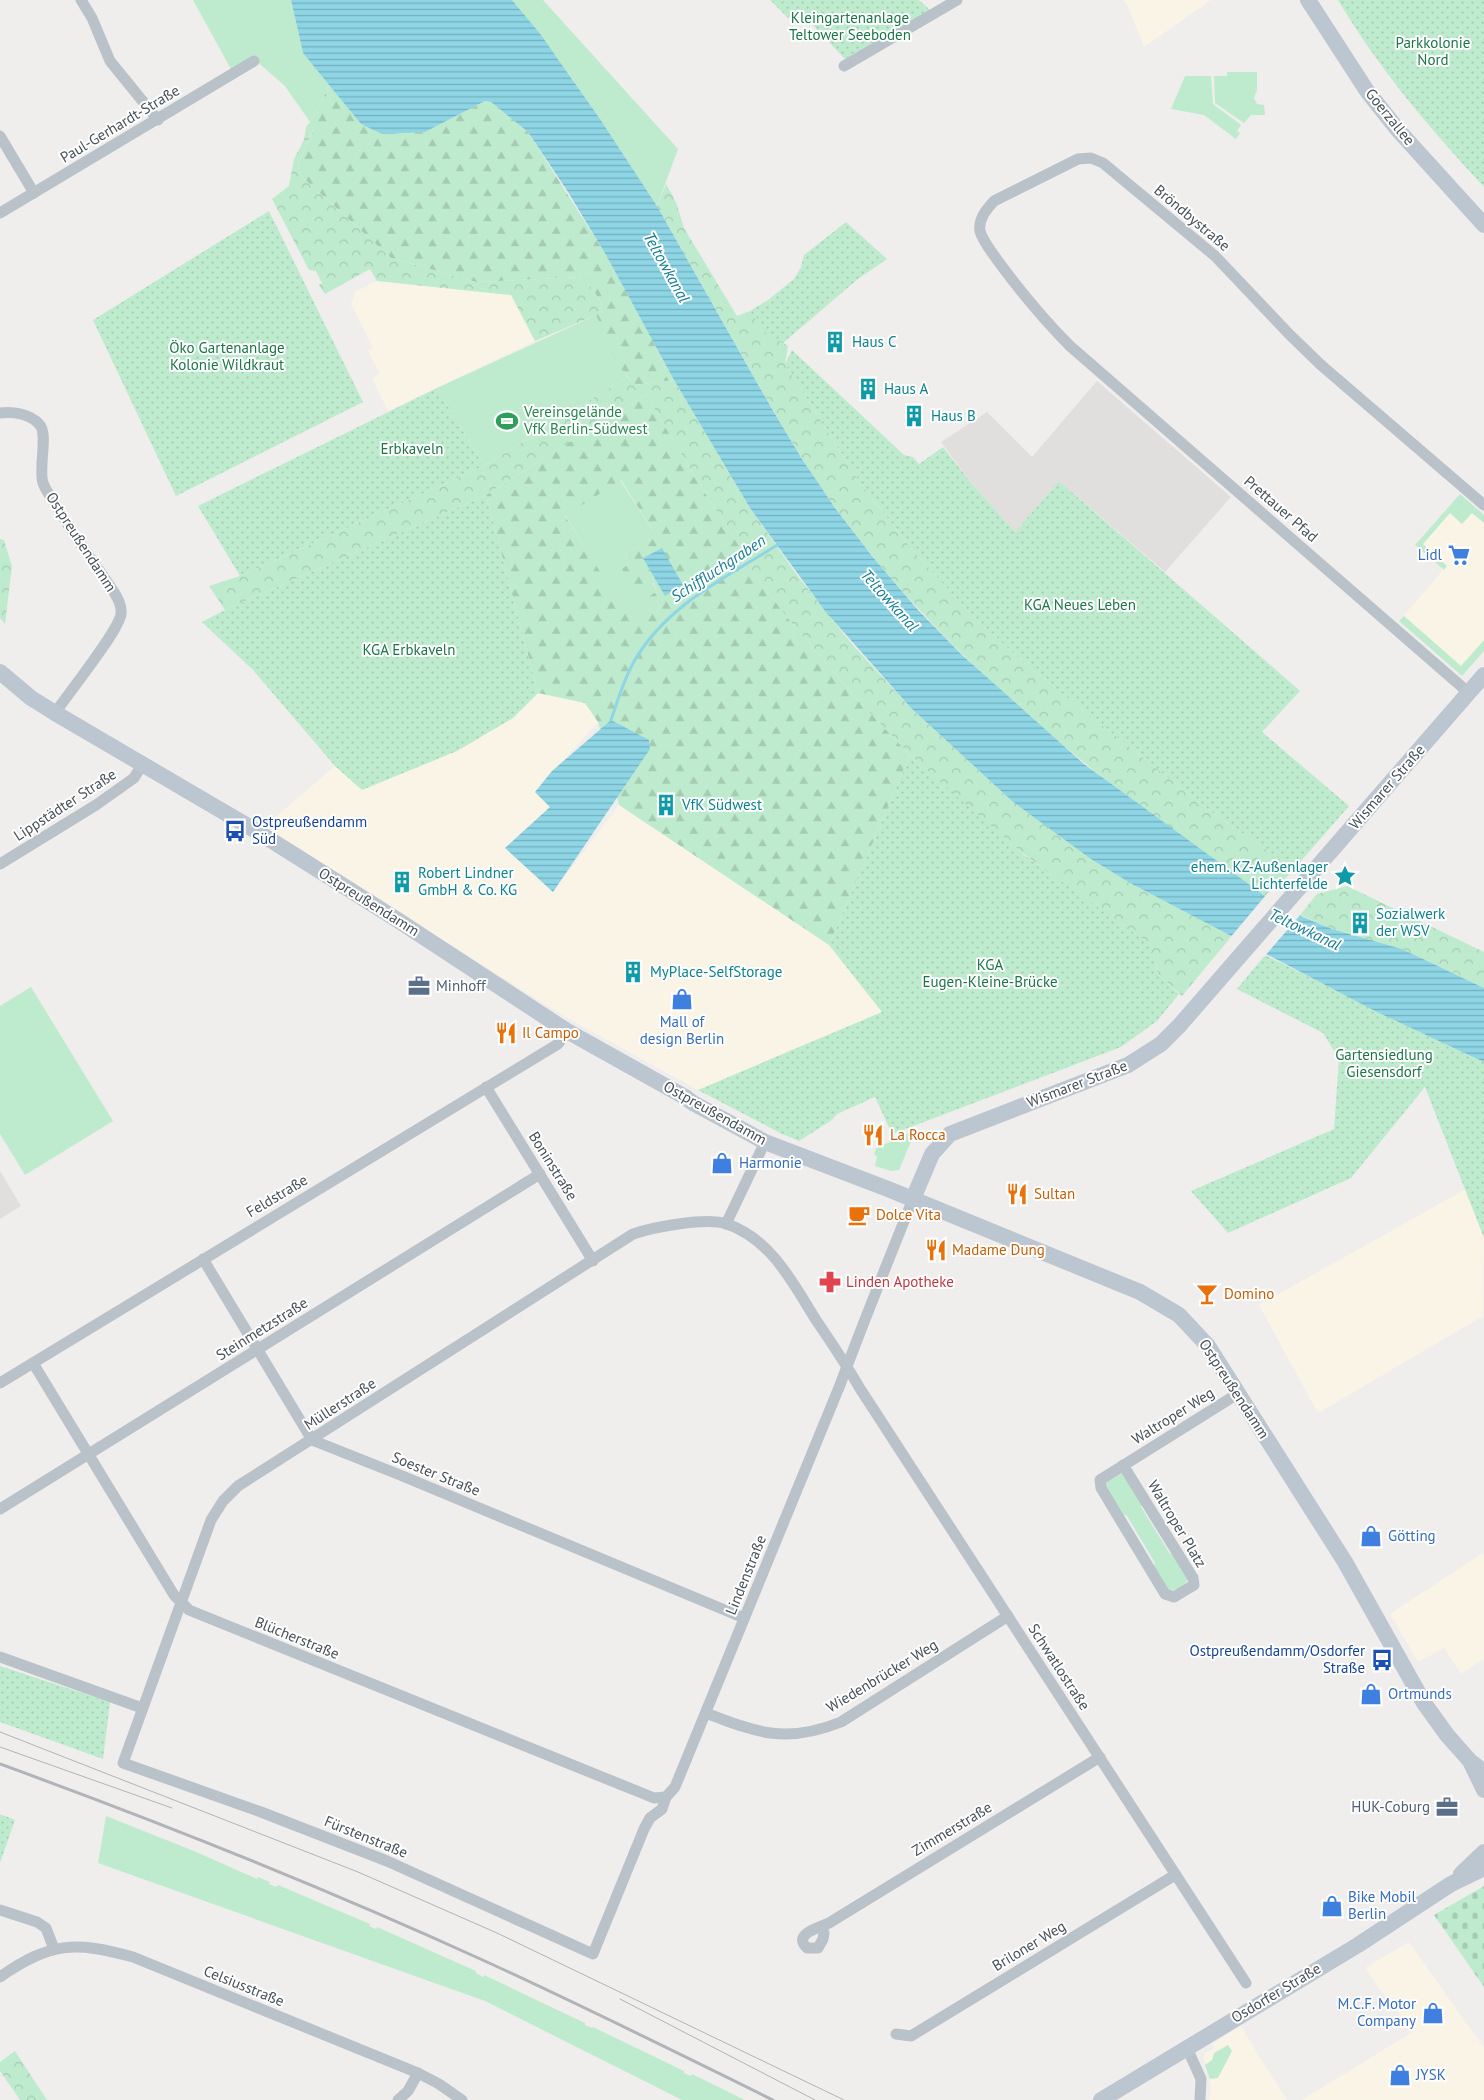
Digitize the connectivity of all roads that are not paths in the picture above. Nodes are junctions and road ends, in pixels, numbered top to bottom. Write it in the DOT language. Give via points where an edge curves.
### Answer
graph roads {
  1 [pos="81,0"];
  2 [pos="957,0"];
  3 [pos="1308,0"];
  4 [pos="254,61"];
  5 [pos="844,66"];
  6 [pos="158,120"];
  7 [pos="0,136"];
  8 [pos="34,193"];
  9 [pos="0,213"];
  10 [pos="1484,225"];
  11 [pos="1073,348"];
  12 [pos="0,413"];
  13 [pos="1484,505"];
  14 [pos="0,672"];
  15 [pos="1484,676"];
  16 [pos="1469,692"];
  17 [pos="55,713"];
  18 [pos="142,765"];
  19 [pos="0,864"];
  20 [pos="567,1032"];
  21 [pos="486,1087"];
  22 [pos="765,1142"];
  23 [pos="540,1174"];
  24 [pos="913,1199"];
  25 [pos="726,1224"];
  26 [pos="203,1259"];
  27 [pos="593,1261"];
  28 [pos="257,1349"];
  29 [pos="33,1363"];
  30 [pos="847,1367"];
  31 [pos="0,1383"];
  32 [pos="1239,1393"];
  33 [pos="312,1440"];
  34 [pos="87,1454"];
  35 [pos="1123,1465"];
  36 [pos="0,1509"];
  37 [pos="180,1604"];
  38 [pos="1008,1616"];
  39 [pos="744,1618"];
  40 [pos="0,1657"];
  41 [pos="142,1708"];
  42 [pos="706,1713"];
  43 [pos="1100,1757"];
  44 [pos="1470,1761"];
  45 [pos="123,1763"];
  46 [pos="1484,1772"];
  47 [pos="1484,1790"];
  48 [pos="666,1796"];
  49 [pos="1484,1852"];
  50 [pos="1484,1868"];
  51 [pos="1176,1875"];
  52 [pos="1451,1884"];
  53 [pos="0,1910"];
  54 [pos="821,1927"];
  55 [pos="54,1949"];
  56 [pos="593,1954"];
  57 [pos="0,1977"];
  58 [pos="1246,1983"];
  59 [pos="896,2034"];
  60 [pos="1187,2048"];
  61 [pos="418,2073"];
  62 [pos="398,2100"];
  63 [pos="462,2100"];
  64 [pos="1101,2100"];
  65 [pos="1200,2100"];
  1 -- 6 [label="street" via="110,61"];
  2 -- 5 [label="street"];
  3 -- 10 [label="main road, Goerzallee" via="1367,90 1398,130"];
  4 -- 6 [label="street, Paul-Gerhardt-Straße"];
  6 -- 8 [label="street, Paul-Gerhardt-Straße"];
  7 -- 8 [label="street"];
  8 -- 9 [label="street, Paul-Gerhardt-Straße"];
  11 -- 13 [label="street, Bröndbystraße" via="1022,294 985,243 980,222 994,201 1078,159 1091,158 1103,163 1215,256 1321,365"];
  11 -- 16 [label="street, Prettauer Pfad"];
  12 -- 17 [label="street, Ostpreußendamm" via="28,416 43,429 41,471 44,485 120,603 121,614 114,631"];
  14 -- 17 [label="main road, Ostpreußendamm" via="30,698"];
  15 -- 16 [label="main road, Wismarer Straße"];
  16 -- 24 [label="main road, Wismarer Straße" via="1179,1026 1148,1054 1128,1065 946,1136 932,1154"];
  17 -- 18 [label="main road, Ostpreußendamm"];
  18 -- 19 [label="street, Lippstädter Straße" via="134,778 96,805"];
  18 -- 20 [label="main road, Ostpreußendamm" via="351,890"];
  20 -- 21 [label="street, Feldstraße" via="558,1044"];
  20 -- 22 [label="main road, Ostpreußendamm"];
  21 -- 23 [label="street, Boninstraße"];
  21 -- 26 [label="street, Feldstraße"];
  22 -- 24 [label="main road, Ostpreußendamm"];
  22 -- 25 [label="street"];
  23 -- 27 [label="street, Boninstraße"];
  23 -- 28 [label="street, Steinmetzstraße"];
  24 -- 30 [label="street, Lindenstraße"];
  24 -- 32 [label="main road, Ostpreußendamm" via="1165,1305 1202,1338"];
  25 -- 27 [label="street, Müllerstraße" via="690,1223 645,1230 633,1234"];
  25 -- 30 [label="street, Müllerstraße" via="765,1247 781,1264"];
  26 -- 28 [label="street"];
  26 -- 29 [label="street, Feldstraße"];
  27 -- 33 [label="street, Müllerstraße"];
  28 -- 33 [label="street"];
  28 -- 34 [label="street, Steinmetzstraße"];
  29 -- 31 [label="street, Feldstraße"];
  29 -- 34 [label="street"];
  30 -- 38 [label="street, Schwatlostraße"];
  30 -- 39 [label="street, Lindenstraße"];
  32 -- 35 [label="street, Waltroper Weg"];
  32 -- 44 [label="main road, Ostpreußendamm" via="1345,1562 1424,1703"];
  33 -- 37 [label="street, Müllerstraße" via="238,1486 223,1501 211,1520"];
  33 -- 39 [label="street, Soester Straße"];
  34 -- 36 [label="street, Steinmetzstraße"];
  34 -- 37 [label="street"];
  35 -- 35 [label="street, Waltroper Platz" via="1100,1480 1101,1488 1165,1594 1174,1597 1194,1585 1194,1578"];
  37 -- 41 [label="street, Müllerstraße"];
  37 -- 48 [label="street, Blücherstraße" via="654,1798"];
  38 -- 42 [label="street, Wiedenbrücker Weg" via="840,1722 824,1728 794,1735 763,1733"];
  38 -- 43 [label="street, Schwatlostraße"];
  39 -- 42 [label="street, Lindenstraße"];
  40 -- 41 [label="street"];
  41 -- 45 [label="street, Müllerstraße"];
  42 -- 48 [label="street, Lindenstraße" via="674,1787"];
  43 -- 51 [label="street, Schwatlostraße"];
  43 -- 54 [label="street, Zimmerstraße"];
  44 -- 46 [label="main road, Ostpreußendamm"];
  44 -- 47 [label="main road, Ostpreußendamm"];
  45 -- 56 [label="street, Fürstenstraße" via="321,1834"];
  48 -- 56 [label="street, Lindenstraße" via="665,1806 650,1818 644,1829"];
  49 -- 52 [label="main road, Osdorfer Straße"];
  50 -- 52 [label="main road, Osdorfer Straße"];
  51 -- 58 [label="street, Schwatlostraße"];
  51 -- 59 [label="street, Briloner Weg" via="910,2036"];
  52 -- 60 [label="main road, Osdorfer Straße"];
  53 -- 55 [label="street" via="46,1928"];
  55 -- 57 [label="street, Celsiusstraße"];
  55 -- 61 [label="street, Celsiusstraße" via="86,1946 133,1957"];
  60 -- 64 [label="main road, Osdorfer Straße"];
  60 -- 65 [label="street" via="1201,2079"];
  61 -- 62 [label="street" via="408,2091"];
  61 -- 63 [label="street, Celsiusstraße"];
}
